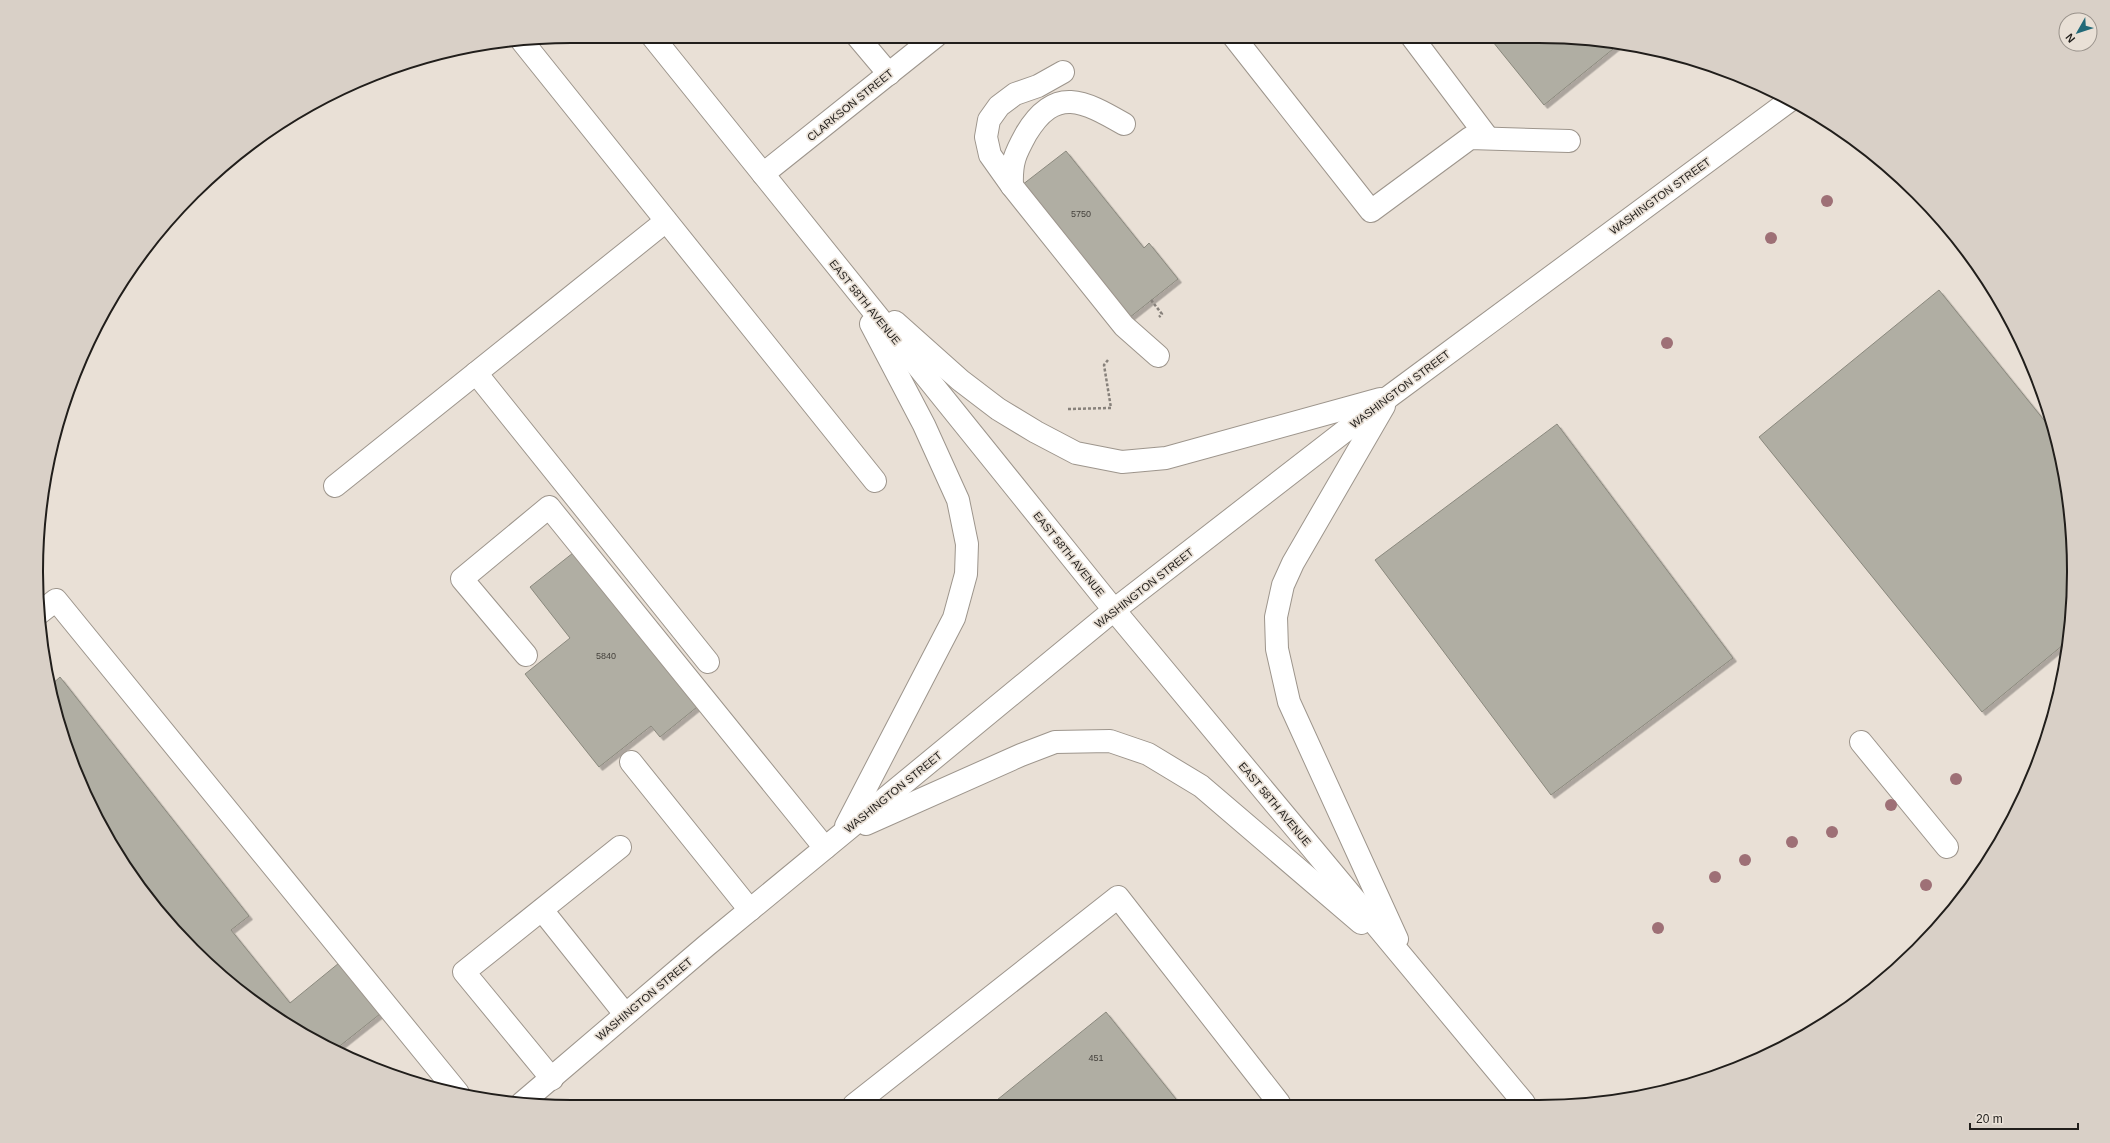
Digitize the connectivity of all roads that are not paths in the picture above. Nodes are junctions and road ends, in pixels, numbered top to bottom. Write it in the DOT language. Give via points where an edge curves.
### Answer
graph roads {
  1 [pos="658,43"];
  2 [pos="863,43"];
  3 [pos="927,43"];
  4 [pos="1239,43"];
  5 [pos="1417,43"];
  6 [pos="525,45"];
  7 [pos="1063,72"];
  8 [pos="889,74"];
  9 [pos="1784,104"];
  10 [pos="1124,124"];
  11 [pos="1488,138"];
  12 [pos="1569,141"];
  13 [pos="763,174"];
  14 [pos="1012,186"];
  15 [pos="666,221"];
  16 [pos="847,278"];
  17 [pos="1158,356"];
  18 [pos="476,373"];
  19 [pos="1390,396"];
  20 [pos="875,481"];
  21 [pos="335,486"];
  22 [pos="44,609"];
  23 [pos="1114,610"];
  24 [pos="526,655"];
  25 [pos="708,662"];
  26 [pos="1861,742"];
  27 [pos="631,762"];
  28 [pos="833,841"];
  29 [pos="620,847"];
  30 [pos="1947,847"];
  31 [pos="542,910"];
  32 [pos="750,910"];
  33 [pos="1408,963"];
  34 [pos="625,1014"];
  35 [pos="552,1078"];
  36 [pos="452,1086"];
  37 [pos="528,1098"];
  38 [pos="860,1100"];
  39 [pos="1276,1100"];
  40 [pos="1522,1100"];
  1 -- 13 [label="main road, EAST 58TH AVENUE"];
  2 -- 8 [label="main road"];
  3 -- 8 [label="main road, CLARKSON STREET"];
  4 -- 11 [label="main road" via="1371,211 1470,138"];
  5 -- 11 [label="main road"];
  6 -- 15 [label="main road"];
  7 -- 14 [label="main road" via="1038,86 1015,94 999,106 989,120 986,136 990,155"];
  8 -- 13 [label="main road, CLARKSON STREET"];
  9 -- 19 [label="main road, WASHINGTON STREET"];
  10 -- 14 [label="main road" via="1092,106 1059,103 1045,109 1033,123 1014,156 1011,170"];
  11 -- 12 [label="main road"];
  13 -- 16 [label="main road, EAST 58TH AVENUE"];
  14 -- 17 [label="main road" via="1124,326"];
  15 -- 18 [label="main road"];
  15 -- 20 [label="main road"];
  16 -- 19 [label="main road" via="960,380 998,409 1076,452 1122,462 1166,458"];
  16 -- 23 [label="main road, EAST 58TH AVENUE"];
  16 -- 28 [label="main road" via="924,425 958,500 967,544 966,574 954,618"];
  18 -- 21 [label="main road"];
  18 -- 25 [label="main road"];
  19 -- 23 [label="main road, WASHINGTON STREET"];
  19 -- 33 [label="main road" via="1293,563 1283,585 1276,617 1277,649 1290,702"];
  22 -- 36 [label="main road" via="56,600"];
  23 -- 28 [label="main road, WASHINGTON STREET"];
  23 -- 33 [label="main road, EAST 58TH AVENUE"];
  24 -- 28 [label="main road" via="462,578 549,507"];
  26 -- 30 [label="main road"];
  27 -- 32 [label="main road"];
  28 -- 32 [label="main road, WASHINGTON STREET"];
  28 -- 33 [label="main road" via="1055,742 1110,741 1148,754 1201,786"];
  29 -- 31 [label="main road"];
  31 -- 34 [label="main road"];
  31 -- 35 [label="main road" via="464,972"];
  32 -- 34 [label="main road, WASHINGTON STREET"];
  33 -- 40 [label="main road, EAST 58TH AVENUE"];
  34 -- 35 [label="main road, WASHINGTON STREET"];
  35 -- 37 [label="main road, WASHINGTON STREET"];
  38 -- 39 [label="main road" via="1118,897"];
}
